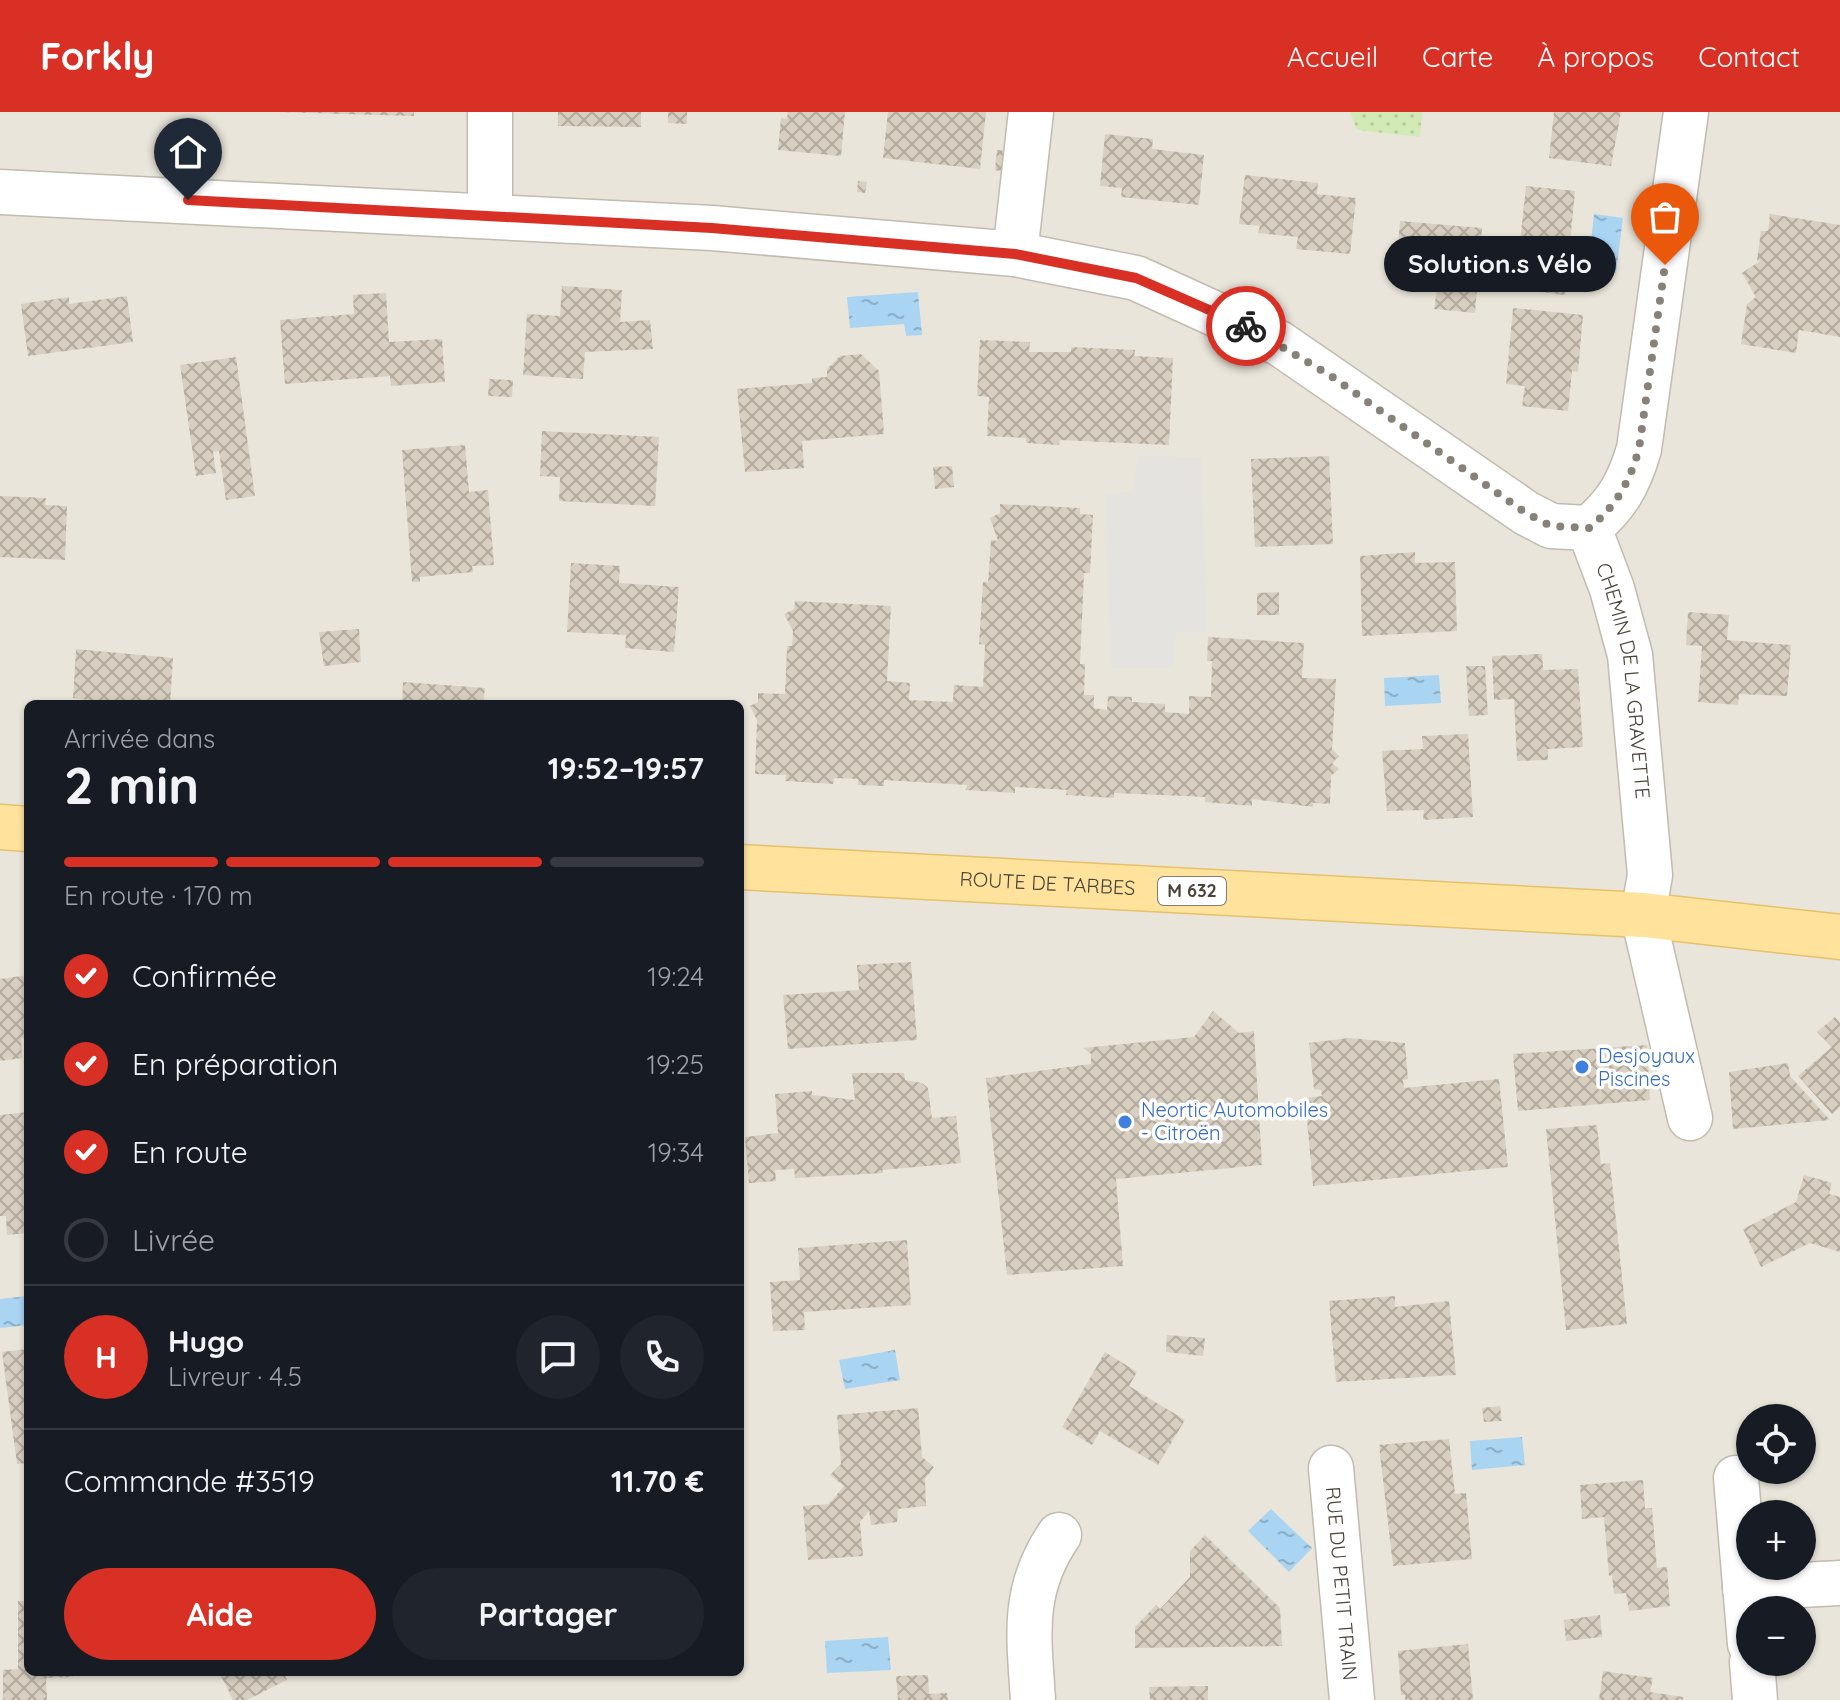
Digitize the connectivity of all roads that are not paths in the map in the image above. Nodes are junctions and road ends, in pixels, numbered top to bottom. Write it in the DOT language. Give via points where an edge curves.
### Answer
graph roads {
  1 [pos="490,112"];
  2 [pos="1031,112"];
  3 [pos="1686,112"];
  4 [pos="0,192"];
  5 [pos="490,216"];
  6 [pos="1015,254"];
  7 [pos="1589,528"];
  8 [pos="0,827"];
  9 [pos="24,829"];
  10 [pos="744,867"];
  11 [pos="1840,911"];
  12 [pos="1643,915"];
  13 [pos="1840,937"];
  14 [pos="1690,1118"];
  15 [pos="1331,1468"];
  16 [pos="1736,1484"];
  17 [pos="1059,1535"];
  18 [pos="1840,1583"];
  19 [pos="1745,1588"];
  20 [pos="1746,1596"];
  21 [pos="1753,1676"];
  22 [pos="1033,1700"];
  23 [pos="1352,1700"];
  24 [pos="1755,1700"];
  1 -- 5 [label="street"];
  2 -- 6 [label="street"];
  3 -- 7 [label="street" via="1639,449 1619,500"];
  4 -- 5 [label="street"];
  5 -- 6 [label="street" via="712,228"];
  6 -- 7 [label="street" via="1136,278 1235,321 1328,374 1526,513 1551,526"];
  7 -- 12 [label="street, CHEMIN DE LA GRAVETTE" via="1630,655 1650,875"];
  8 -- 9 [label="main road"];
  10 -- 12 [label="main road, ROUTE DE TARBES / M 632"];
  11 -- 12 [label="main road, ROUTE DE TARBES / M 632"];
  12 -- 13 [label="main road, ROUTE DE TARBES / M 632"];
  12 -- 14 [label="street"];
  15 -- 23 [label="street, RUE DU PETIT TRAIN"];
  16 -- 19 [label="street"];
  17 -- 22 [label="street" via="1040,1569 1028,1611"];
  18 -- 19 [label="street"];
  19 -- 20 [label="street"];
  21 -- 24 [label="street"];
}
